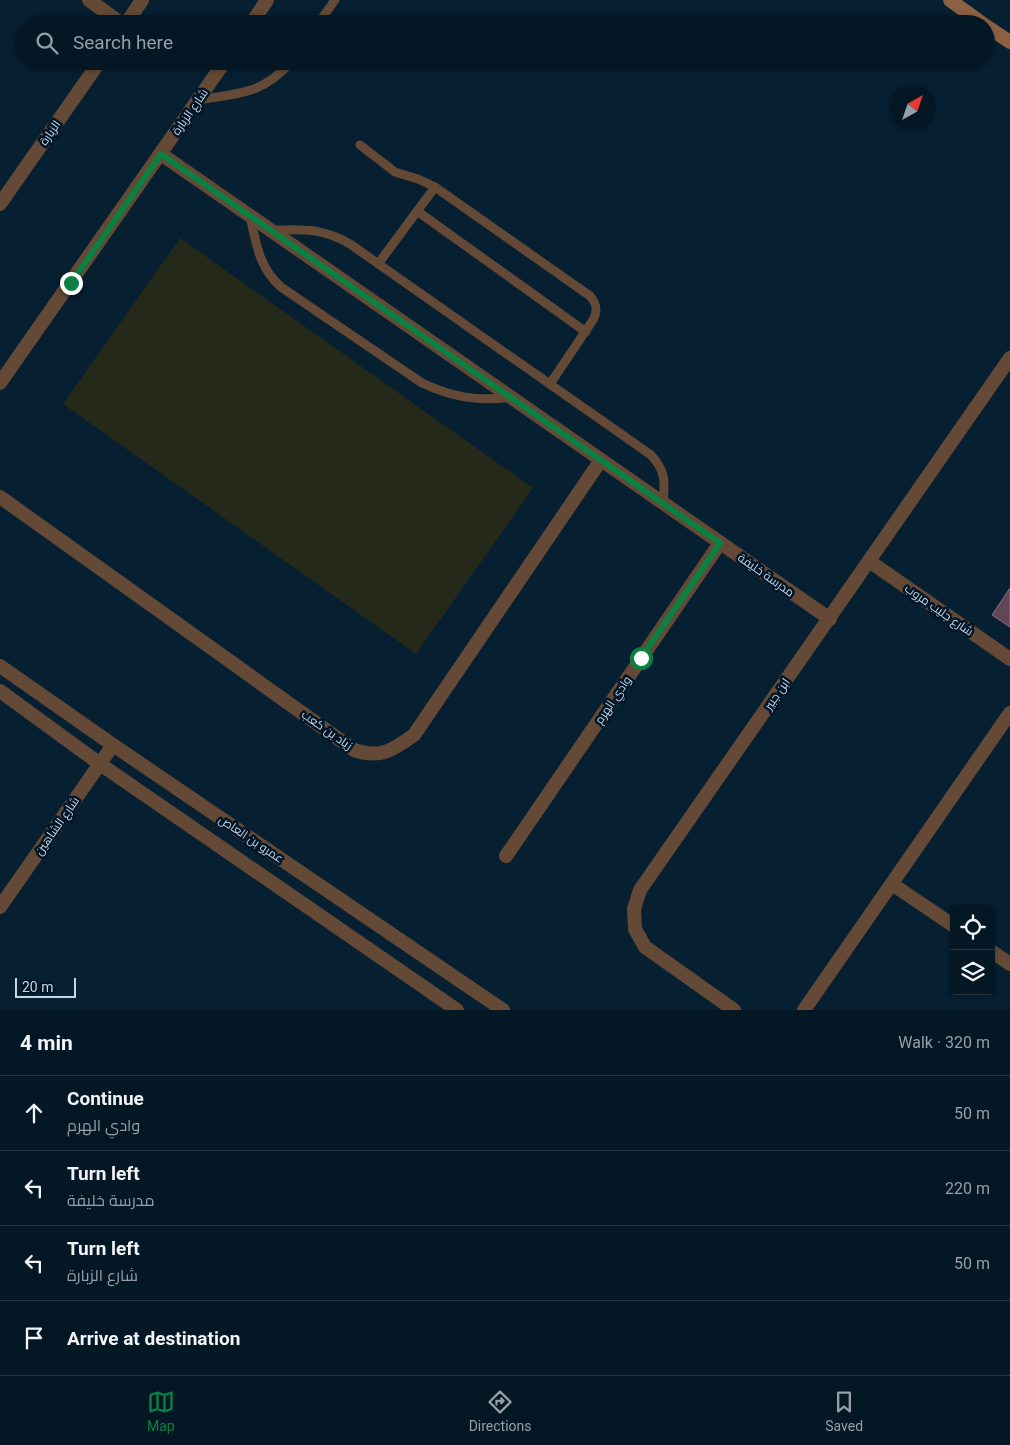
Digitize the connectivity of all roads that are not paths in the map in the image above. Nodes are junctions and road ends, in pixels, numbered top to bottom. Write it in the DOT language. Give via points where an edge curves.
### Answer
graph roads {
  1 [pos="89,0"];
  2 [pos="142,0"];
  3 [pos="267,0"];
  4 [pos="335,0"];
  5 [pos="950,0"];
  6 [pos="110,15"];
  7 [pos="132,15"];
  8 [pos="257,15"];
  9 [pos="324,15"];
  10 [pos="972,15"];
  11 [pos="995,31"];
  12 [pos="995,34"];
  13 [pos="1010,42"];
  14 [pos="1010,49"];
  15 [pos="94,70"];
  16 [pos="219,70"];
  17 [pos="284,70"];
  18 [pos="198,100"];
  19 [pos="360,145"];
  20 [pos="161,154"];
  21 [pos="434,187"];
  22 [pos="0,204"];
  23 [pos="417,211"];
  24 [pos="250,216"];
  25 [pos="270,230"];
  26 [pos="378,264"];
  27 [pos="586,332"];
  28 [pos="1010,358"];
  29 [pos="1,380"];
  30 [pos="550,384"];
  31 [pos="511,397"];
  32 [pos="601,460"];
  33 [pos="0,496"];
  34 [pos="663,503"];
  35 [pos="720,543"];
  36 [pos="869,562"];
  37 [pos="830,619"];
  38 [pos="1010,659"];
  39 [pos="0,666"];
  40 [pos="0,691"];
  41 [pos="1009,718"];
  42 [pos="113,745"];
  43 [pos="100,764"];
  44 [pos="506,856"];
  45 [pos="892,884"];
  46 [pos="0,907"];
  47 [pos="950,923"];
  48 [pos="995,954"];
  49 [pos="1010,964"];
  50 [pos="457,1010"];
  51 [pos="502,1010"];
  52 [pos="734,1010"];
  53 [pos="804,1010"];
  1 -- 6 [label="street"];
  2 -- 7 [label="street"];
  3 -- 8 [label="street"];
  4 -- 9 [label="lane"];
  5 -- 10 [label="main road"];
  11 -- 13 [label="main road"];
  12 -- 14 [label="street"];
  15 -- 22 [label="street, الزبارة"];
  16 -- 18 [label="street, شارع الزبارة"];
  17 -- 18 [label="lane" via="264,86"];
  18 -- 20 [label="street, شارع الزبارة"];
  19 -- 21 [label="lane" via="395,172 418,178"];
  20 -- 24 [label="street, مدرسة خليفة"];
  20 -- 29 [label="street, شارع الزبارة"];
  21 -- 23 [label="lane"];
  21 -- 27 [label="lane" via="590,296 597,307 597,314"];
  23 -- 26 [label="lane"];
  23 -- 27 [label="lane"];
  24 -- 25 [label="street, مدرسة خليفة"];
  24 -- 31 [label="lane" via="262,263 282,286 422,383 456,397 475,400"];
  25 -- 26 [label="lane" via="330,233"];
  25 -- 31 [label="street, مدرسة خليفة"];
  26 -- 30 [label="lane"];
  27 -- 30 [label="lane"];
  28 -- 36 [label="street, ابن جبير"];
  30 -- 34 [label="lane" via="655,458 665,484"];
  31 -- 32 [label="street, مدرسة خليفة"];
  32 -- 33 [label="street, زياد بن كعب" via="414,735 385,753 368,755 354,750"];
  32 -- 34 [label="street, مدرسة خليفة"];
  34 -- 35 [label="street, مدرسة خليفة"];
  35 -- 37 [label="street, مدرسة خليفة"];
  35 -- 44 [label="street, وادي الهرم"];
  36 -- 37 [label="street, ابن جبير"];
  36 -- 38 [label="street, شارع جليب مروب"];
  37 -- 52 [label="street, ابن جبير" via="640,890 634,909 635,929 645,947"];
  39 -- 42 [label="street, عمرو بن العاص"];
  40 -- 43 [label="street, عمرو بن العاص"];
  41 -- 45 [label="street"];
  42 -- 43 [label="street, شارع الشاهين"];
  42 -- 51 [label="street, عمرو بن العاص"];
  43 -- 46 [label="street, شارع الشاهين"];
  43 -- 50 [label="street, عمرو بن العاص"];
  45 -- 47 [label="street"];
  45 -- 53 [label="street"];
  48 -- 49 [label="street"];
}
